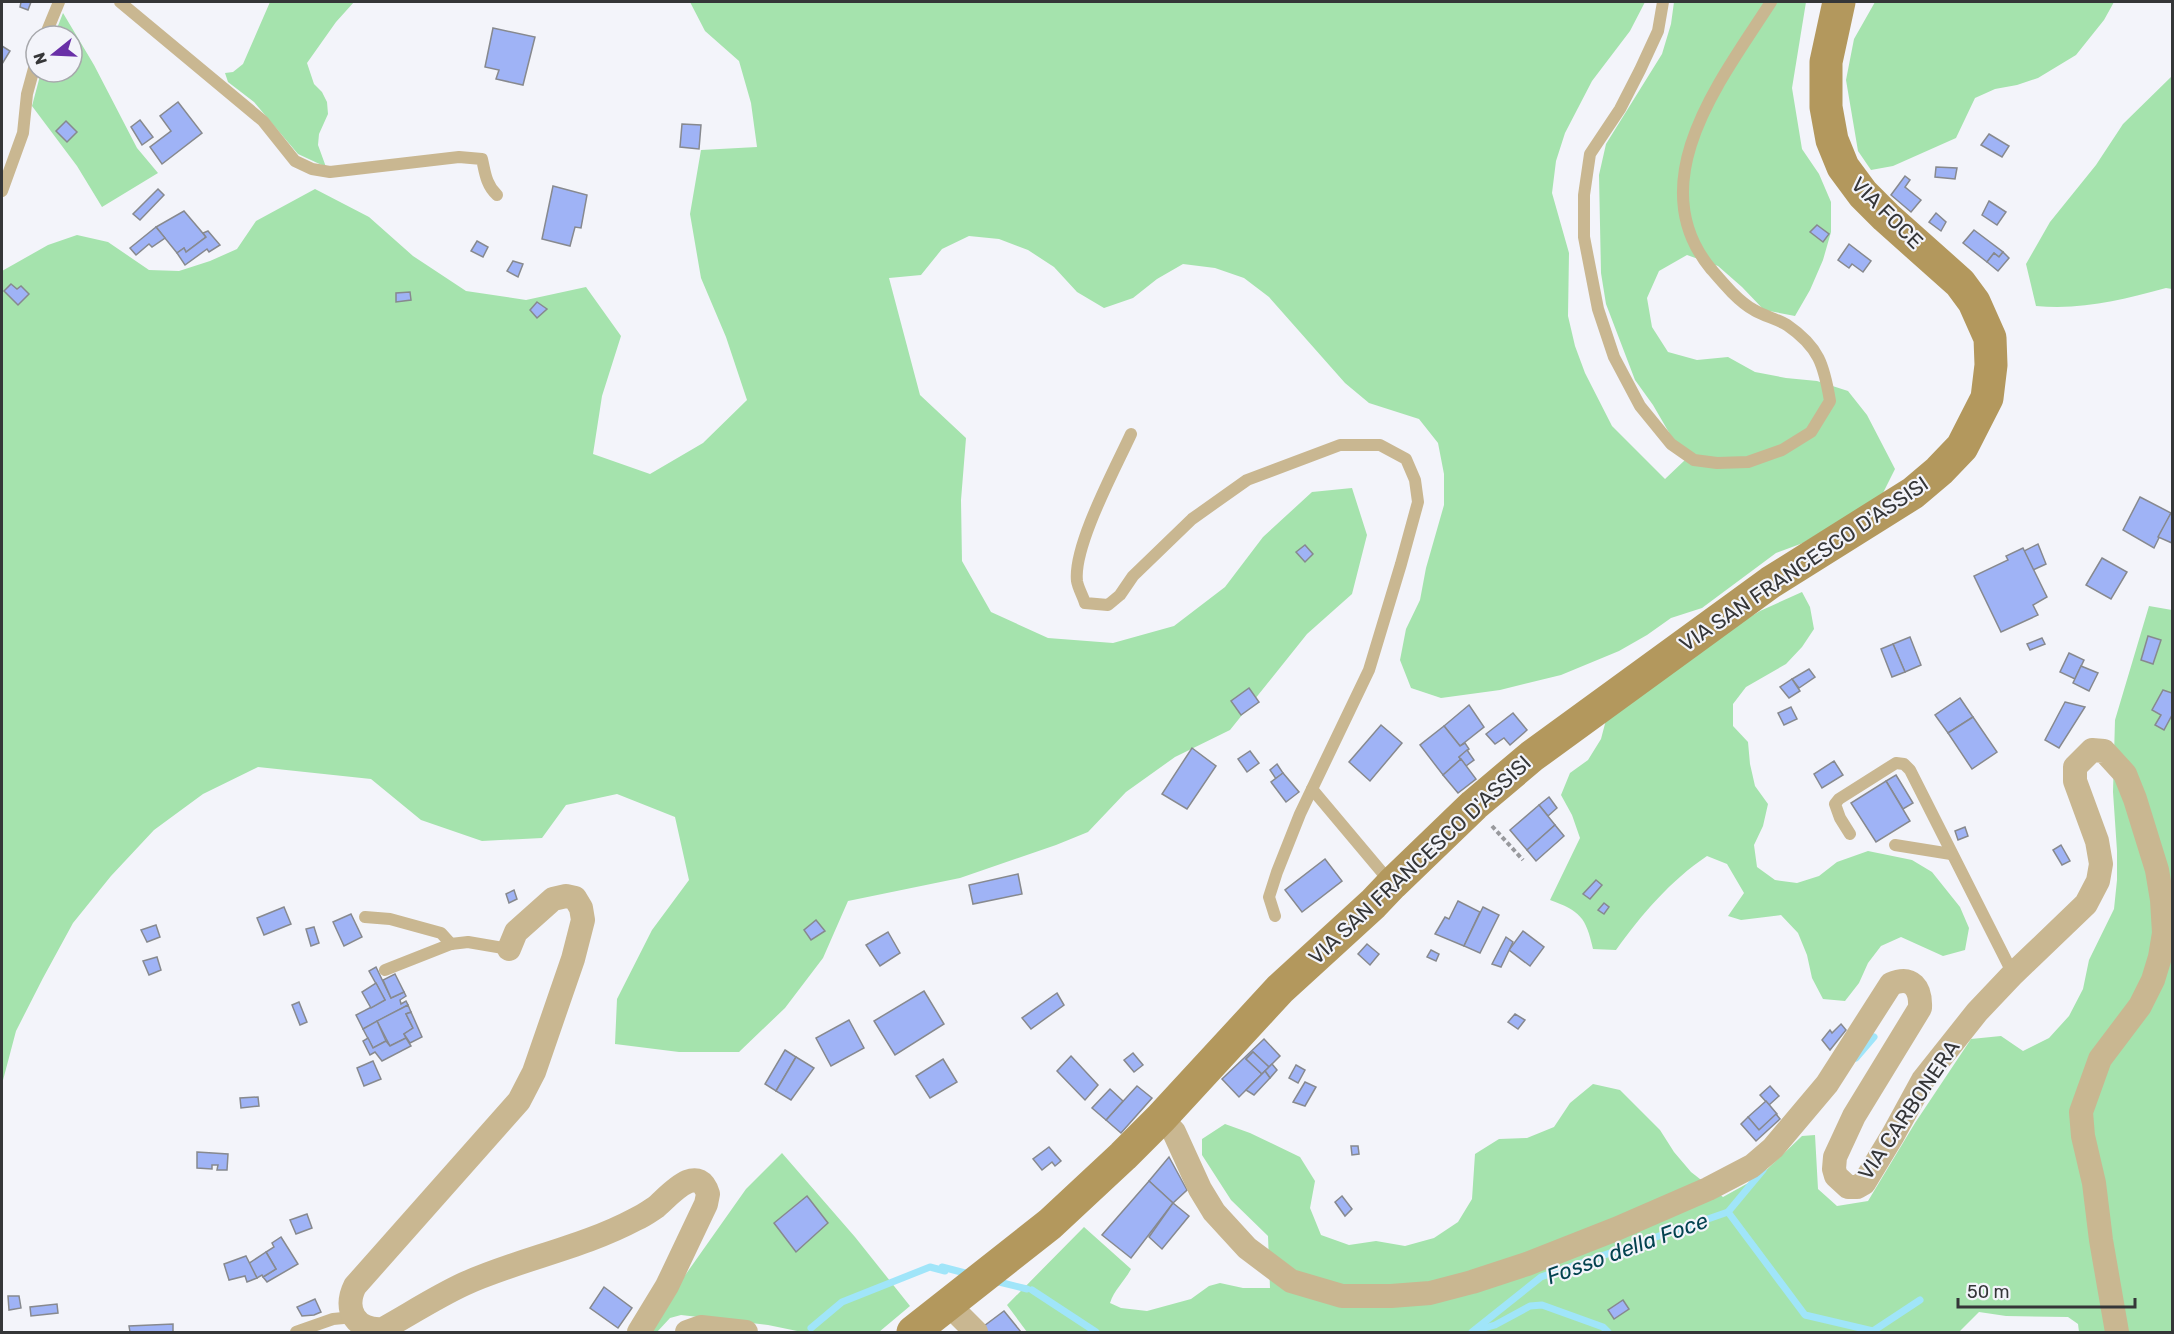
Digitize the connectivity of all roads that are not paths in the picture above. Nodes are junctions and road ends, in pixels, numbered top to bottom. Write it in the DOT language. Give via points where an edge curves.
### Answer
graph roads {
  1 [pos="59,2"];
  2 [pos="120,2"];
  3 [pos="1663,2"];
  4 [pos="1771,2"];
  5 [pos="1839,2"];
  6 [pos="50,24"];
  7 [pos="30,84"];
  8 [pos="2,191"];
  9 [pos="497,195"];
  10 [pos="1974,302"];
  11 [pos="1131,434"];
  12 [pos="1312,789"];
  13 [pos="1850,834"];
  14 [pos="1895,845"];
  15 [pos="1952,854"];
  16 [pos="1392,884"];
  17 [pos="1275,916"];
  18 [pos="365,917"];
  19 [pos="451,944"];
  20 [pos="510,949"];
  21 [pos="385,970"];
  22 [pos="2013,974"];
  23 [pos="1161,1118"];
  24 [pos="948,1304"];
  25 [pos="354,1317"];
  26 [pos="296,1332"];
  27 [pos="639,1332"];
  28 [pos="687,1332"];
  29 [pos="746,1332"];
  30 [pos="913,1332"];
  31 [pos="976,1332"];
  32 [pos="2117,1332"];
  1 -- 6 [label="lane"];
  2 -- 9 [label="lane" via="263,121 295,161 330,172 459,157 482,159 487,181"];
  3 -- 4 [label="lane" via="1658,31 1640,70 1590,154 1584,195 1584,237 1598,309 1614,357 1640,406 1671,444 1694,460 1717,464 1748,462 1782,450 1811,432 1830,401 1826,376 1815,349 1786,325 1752,309 1721,281 1689,235 1682,203 1684,170 1695,129 1741,44"];
  5 -- 10 [label="main road, VIA FOCE" via="1826,62 1826,107 1832,140 1843,167 1863,195 1960,283"];
  7 -- 8 [label="lane" via="23,133"];
  10 -- 16 [label="main road, VIA SAN FRANCESCO D'ASSISI" via="1990,338 1987,398 1962,447 1939,471 1913,493 1771,582 1532,756 1474,804"];
  11 -- 12 [label="lane" via="1092,518 1079,560 1077,582 1085,603 1108,605 1192,519 1247,480 1340,445 1380,445 1406,459 1415,480 1418,502 1401,564 1369,670"];
  12 -- 16 [label="lane"];
  12 -- 17 [label="lane" via="1269,897"];
  13 -- 15 [label="lane" via="1835,804 1896,763 1904,764"];
  14 -- 15 [label="lane"];
  15 -- 22 [label="lane"];
  16 -- 23 [label="main road, VIA SAN FRANCESCO D'ASSISI" via="1280,989"];
  18 -- 19 [label="lane" via="441,933"];
  19 -- 20 [label="lane" via="468,942"];
  19 -- 21 [label="lane"];
  20 -- 25 [label="street" via="516,932 553,899 575,898 583,920 573,959 534,1072 519,1101 356,1286 350,1302"];
  22 -- 23 [label="street, VIA CARBONERA" via="1923,1080 1864,1183 1857,1187 1848,1187 1836,1176 1835,1157 1854,1116 1920,1008 1919,991 1903,980 1891,984 1827,1083 1773,1148 1752,1166 1616,1229 1505,1271 1430,1293 1342,1296 1291,1281 1247,1248 1214,1212 1173,1132"];
  22 -- 32 [label="street, VIA CARBONERA" via="2086,904 2098,882 2101,864 2097,841 2075,781 2075,767 2092,750 2104,751 2125,774 2135,799 2157,870 2164,933 2153,980 2140,1006 2100,1059 2081,1112"];
  23 -- 24 [label="main road, VIA SAN FRANCESCO D'ASSISI" via="1050,1224"];
  24 -- 30 [label="main road, VIA SAN FRANCESCO D'ASSISI"];
  24 -- 31 [label="street"];
  25 -- 26 [label="lane" via="333,1319"];
  25 -- 27 [label="street" via="367,1328 383,1329 464,1284 635,1220 685,1182 700,1182 708,1194 706,1204 667,1286"];
  28 -- 29 [label="street" via="701,1327"];
}
